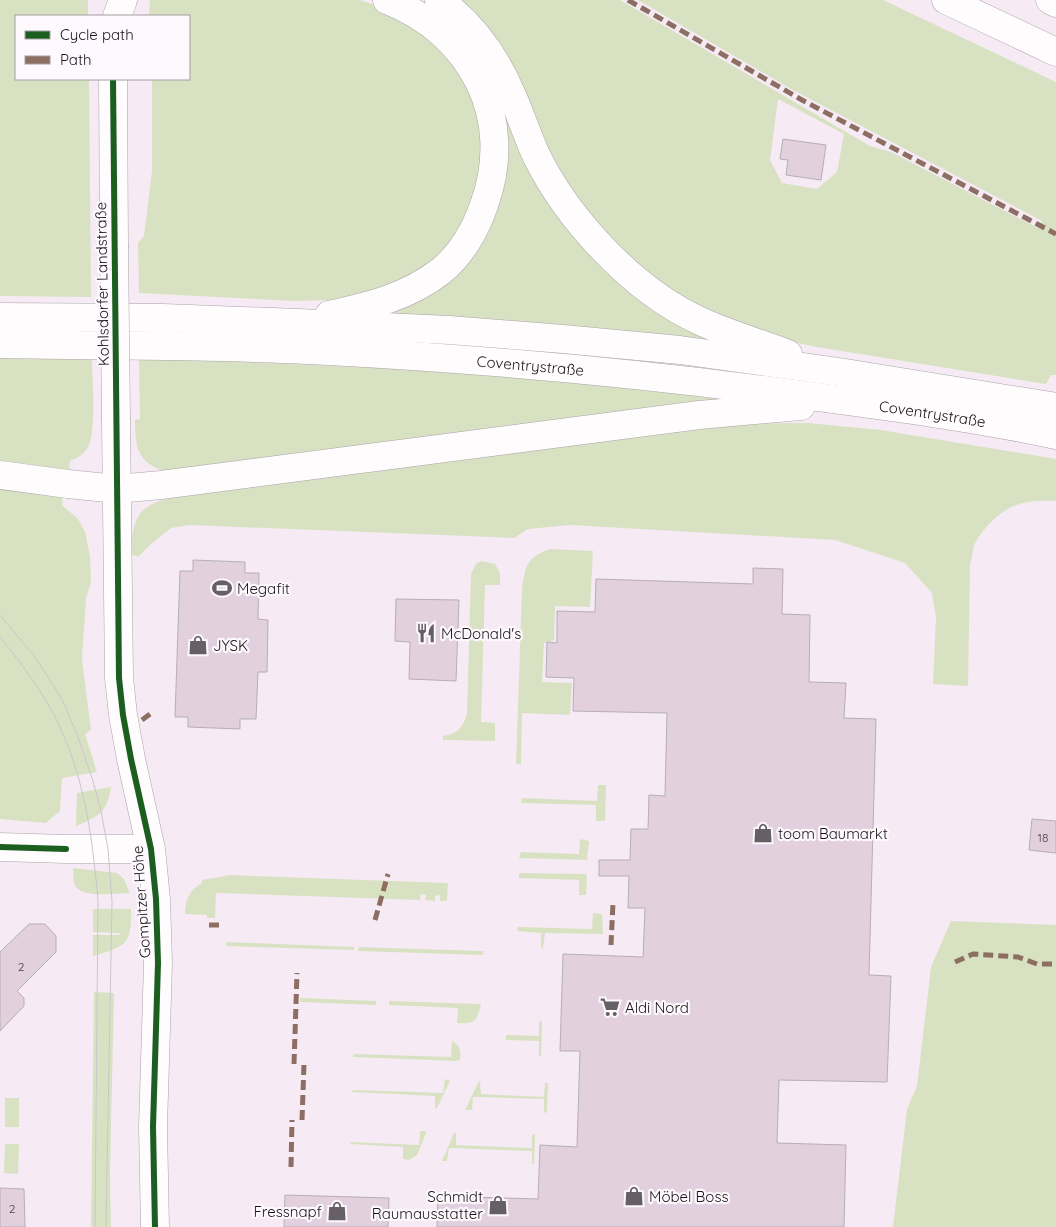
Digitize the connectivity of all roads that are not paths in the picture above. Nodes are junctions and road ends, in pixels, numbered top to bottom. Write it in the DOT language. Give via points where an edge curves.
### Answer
graph roads {
  1 [pos="112,0"];
  2 [pos="123,0"];
  3 [pos="387,0"];
  4 [pos="439,0"];
  5 [pos="946,0"];
  6 [pos="1050,0"];
  7 [pos="1056,2"];
  8 [pos="112,15"];
  9 [pos="117,15"];
  10 [pos="1056,52"];
  11 [pos="113,80"];
  12 [pos="0,317"];
  13 [pos="298,323"];
  14 [pos="0,344"];
  15 [pos="839,372"];
  16 [pos="855,402"];
  17 [pos="1056,407"];
  18 [pos="1056,435"];
  19 [pos="0,475"];
  20 [pos="117,489"];
  21 [pos="0,847"];
  22 [pos="151,849"];
  23 [pos="155,1227"];
  1 -- 8 [label="main road"];
  2 -- 9 [label="main road"];
  3 -- 13 [label="main road" via="416,13 443,33 455,44 482,85 495,152 489,193 478,222 442,270 411,291 377,304"];
  4 -- 15 [label="main road" via="457,13 490,52 510,89 538,158 561,197 629,275 700,321"];
  5 -- 10 [label="main road"];
  6 -- 7 [label="main road"];
  11 -- 20 [label="main road, Kohlsdorfer Landstraße, bridge"];
  12 -- 13 [label="main road"];
  13 -- 15 [label="main road" via="563,339 680,350"];
  14 -- 16 [label="main road, Coventrystraße" via="307,350 447,358 675,378"];
  15 -- 17 [label="main road"];
  16 -- 18 [label="main road, Coventrystraße"];
  16 -- 20 [label="main road" via="699,415"];
  19 -- 20 [label="main road"];
  20 -- 22 [label="main road, Gompitzer Höhe" via="119,678 131,760"];
  21 -- 22 [label="main road, Gompitzer Höhe"];
  22 -- 23 [label="main road, Gompitzer Höhe" via="158,963 153,1124"];
}
